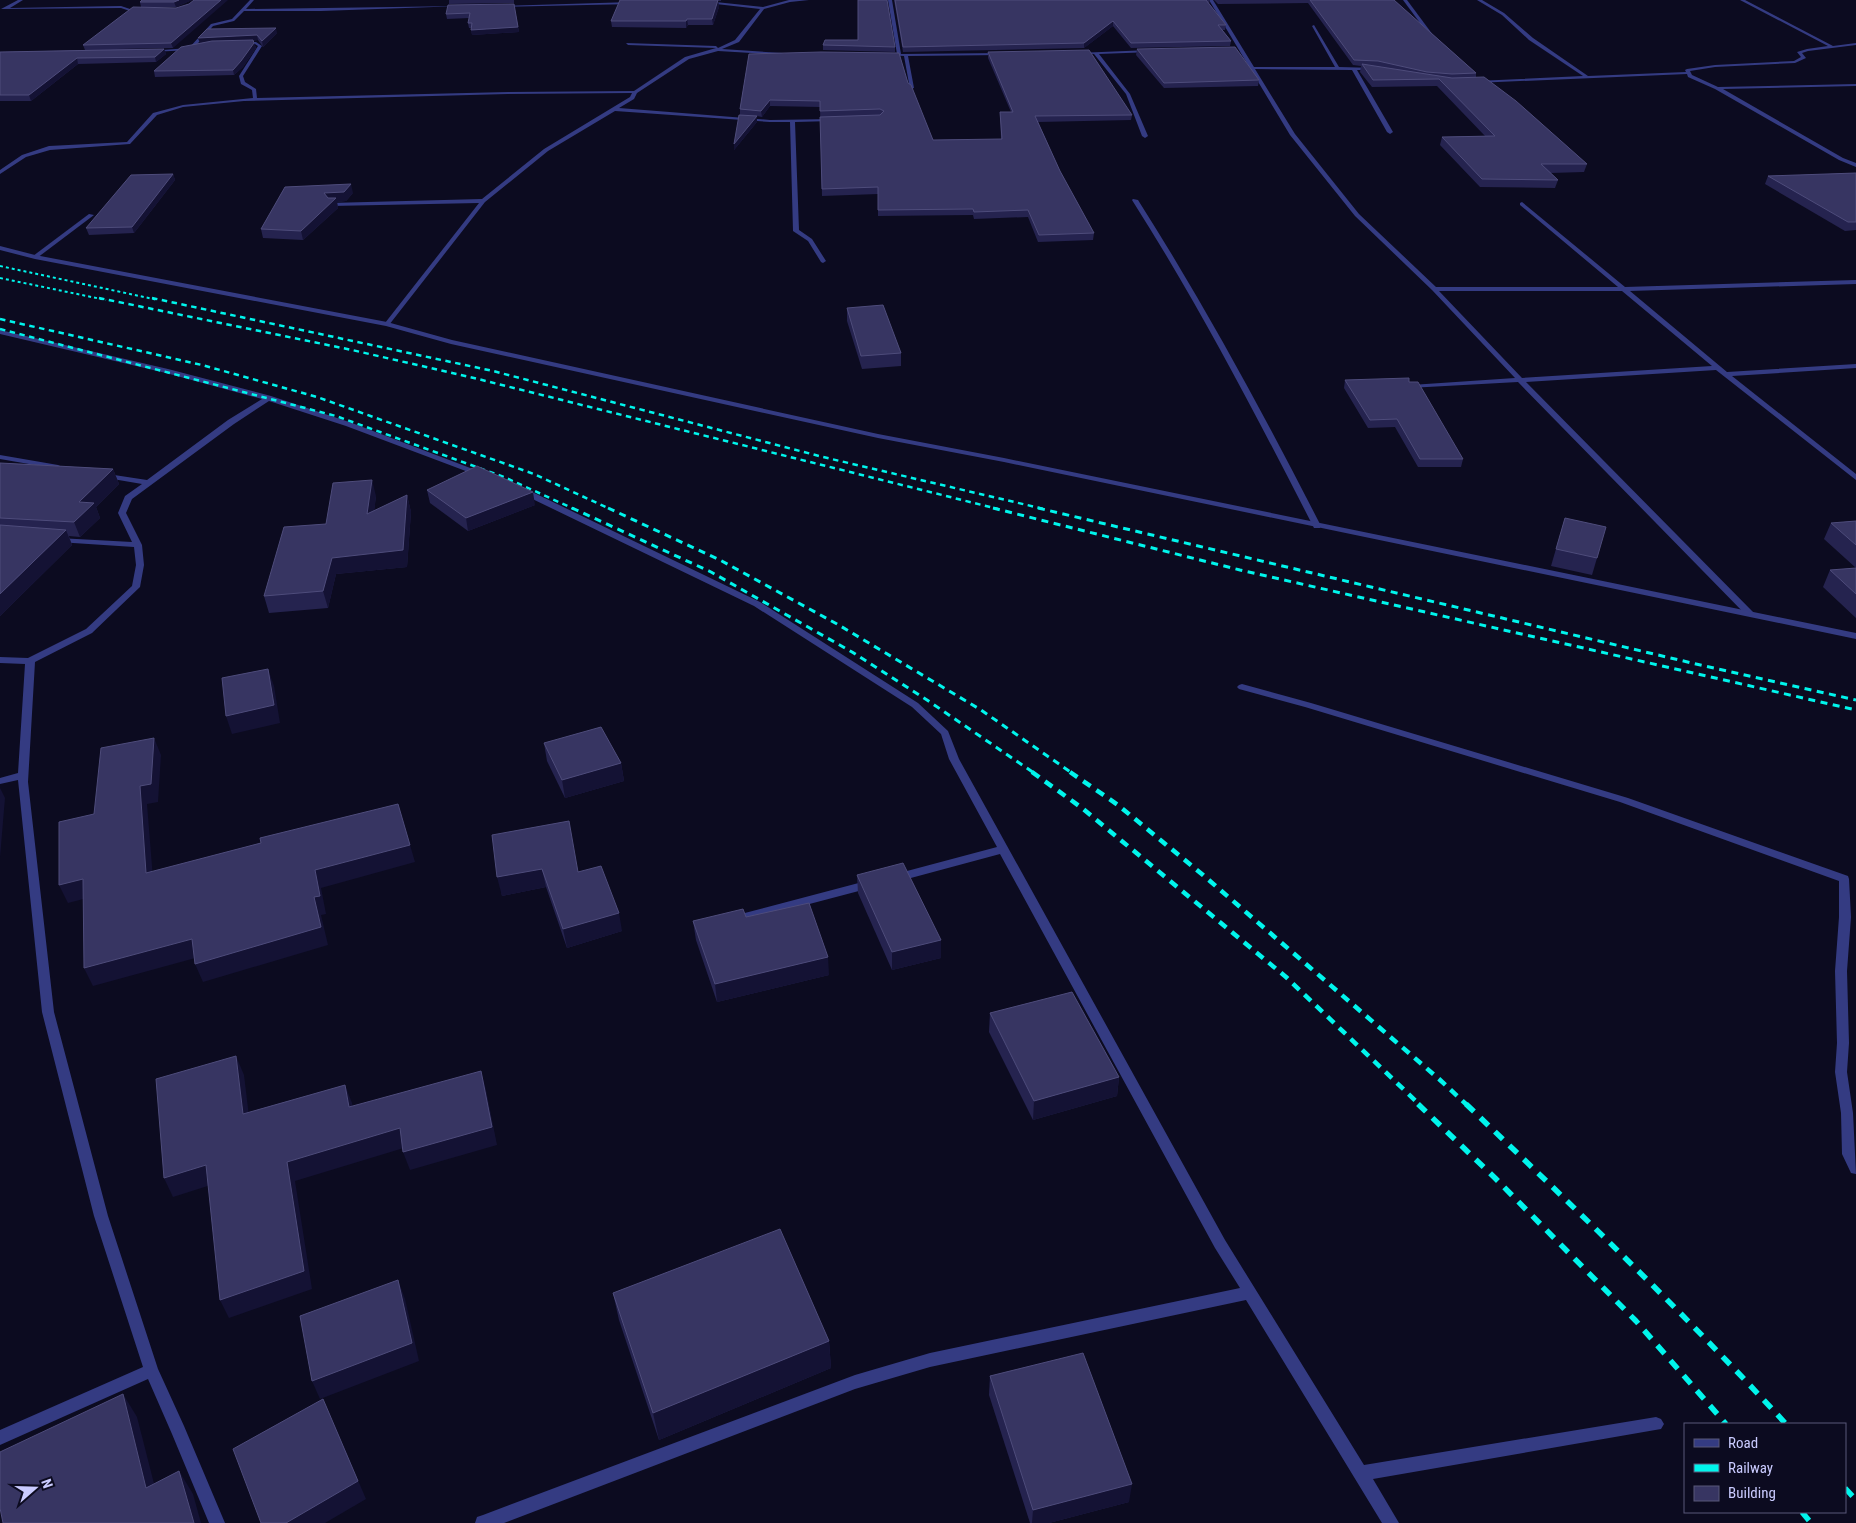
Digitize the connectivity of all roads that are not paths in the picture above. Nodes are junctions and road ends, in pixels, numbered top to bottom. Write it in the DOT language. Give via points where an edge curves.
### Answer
graph roads {
  1 [pos="21,0"];
  2 [pos="252,0"];
  3 [pos="807,0"];
  4 [pos="890,0"];
  5 [pos="1211,0"];
  6 [pos="1405,0"];
  7 [pos="1479,0"];
  8 [pos="1742,0"];
  9 [pos="705,2"];
  10 [pos="637,3"];
  11 [pos="463,6"];
  12 [pos="500,6"];
  13 [pos="763,8"];
  14 [pos="2,9"];
  15 [pos="149,10"];
  16 [pos="243,10"];
  17 [pos="1314,26"];
  18 [pos="1431,34"];
  19 [pos="240,43"];
  20 [pos="628,44"];
  21 [pos="1856,44"];
  22 [pos="202,46"];
  23 [pos="1831,46"];
  24 [pos="725,47"];
  25 [pos="190,49"];
  26 [pos="1232,49"];
  27 [pos="1242,49"];
  28 [pos="716,50"];
  29 [pos="145,51"];
  30 [pos="1154,51"];
  31 [pos="1076,53"];
  32 [pos="1096,53"];
  33 [pos="1006,54"];
  34 [pos="791,55"];
  35 [pos="880,55"];
  36 [pos="899,55"];
  37 [pos="906,55"];
  38 [pos="1253,68"];
  39 [pos="1338,69"];
  40 [pos="1354,69"];
  41 [pos="1377,69"];
  42 [pos="1688,73"];
  43 [pos="1587,77"];
  44 [pos="1470,82"];
  45 [pos="1856,85"];
  46 [pos="912,88"];
  47 [pos="1717,88"];
  48 [pos="635,92"];
  49 [pos="255,99"];
  50 [pos="614,109"];
  51 [pos="841,119"];
  52 [pos="792,121"];
  53 [pos="1390,132"];
  54 [pos="1146,136"];
  55 [pos="1856,166"];
  56 [pos="0,172"];
  57 [pos="483,200"];
  58 [pos="1135,200"];
  59 [pos="331,204"];
  60 [pos="1522,204"];
  61 [pos="91,215"];
  62 [pos="0,248"];
  63 [pos="35,257"];
  64 [pos="822,261"];
  65 [pos="1856,282"];
  66 [pos="1434,289"];
  67 [pos="1625,289"];
  68 [pos="387,324"];
  69 [pos="0,332"];
  70 [pos="1856,366"];
  71 [pos="1718,368"];
  72 [pos="1726,374"];
  73 [pos="1520,380"];
  74 [pos="1411,387"];
  75 [pos="268,398"];
  76 [pos="0,457"];
  77 [pos="66,469"];
  78 [pos="94,473"];
  79 [pos="492,478"];
  80 [pos="1856,478"];
  81 [pos="150,483"];
  82 [pos="510,485"];
  83 [pos="1318,526"];
  84 [pos="49,540"];
  85 [pos="138,545"];
  86 [pos="1750,614"];
  87 [pos="1856,636"];
  88 [pos="0,660"];
  89 [pos="30,661"];
  90 [pos="1242,687"];
  91 [pos="23,775"];
  92 [pos="0,781"];
  93 [pos="1004,850"];
  94 [pos="728,921"];
  95 [pos="1856,1168"];
  96 [pos="1248,1293"];
  97 [pos="151,1370"];
  98 [pos="1656,1424"];
  99 [pos="0,1438"];
  100 [pos="1360,1472"];
  101 [pos="217,1523"];
  102 [pos="483,1523"];
  103 [pos="1391,1523"];
  1 -- 14 [label="street"];
  2 -- 16 [label="street"];
  3 -- 13 [label="street"];
  4 -- 36 [label="street"];
  5 -- 27 [label="street"];
  6 -- 18 [label="street"];
  7 -- 43 [label="street" via="1503,14 1531,39"];
  8 -- 23 [label="street"];
  9 -- 13 [label="street"];
  10 -- 12 [label="street"];
  11 -- 16 [label="street"];
  13 -- 24 [label="street" via="737,41"];
  14 -- 15 [label="street" via="122,7"];
  16 -- 25 [label="street" via="233,20 214,23"];
  17 -- 39 [label="street"];
  19 -- 49 [label="street" via="260,46 241,76 243,82 254,89"];
  20 -- 24 [label="street"];
  21 -- 23 [label="street"];
  22 -- 25 [label="street"];
  23 -- 42 [label="street" via="1799,53 1804,58 1795,62 1695,68 1687,70"];
  24 -- 28 [label="street"];
  25 -- 29 [label="street"];
  26 -- 27 [label="street"];
  27 -- 38 [label="street"];
  28 -- 34 [label="street"];
  28 -- 48 [label="street" via="687,58"];
  30 -- 32 [label="street"];
  31 -- 32 [label="street"];
  32 -- 54 [label="street" via="1128,94"];
  33 -- 37 [label="street"];
  35 -- 36 [label="street"];
  36 -- 37 [label="street"];
  37 -- 46 [label="street"];
  38 -- 39 [label="street"];
  38 -- 66 [label="street" via="1293,135 1357,215"];
  39 -- 40 [label="street"];
  40 -- 41 [label="street"];
  40 -- 53 [label="street"];
  42 -- 43 [label="street"];
  42 -- 47 [label="street"];
  43 -- 44 [label="street"];
  45 -- 47 [label="street"];
  47 -- 55 [label="street"];
  48 -- 49 [label="street"];
  48 -- 50 [label="street" via="632,98"];
  49 -- 56 [label="street" via="172,108 155,114 128,142 49,148 24,156"];
  50 -- 52 [label="street"];
  50 -- 57 [label="street" via="546,150"];
  51 -- 52 [label="street"];
  52 -- 64 [label="street" via="796,231 810,240"];
  57 -- 59 [label="street"];
  57 -- 68 [label="street"];
  58 -- 83 [label="street" via="1234,366"];
  60 -- 67 [label="street"];
  61 -- 63 [label="street"];
  62 -- 63 [label="street"];
  63 -- 68 [label="street"];
  65 -- 67 [label="street"];
  66 -- 67 [label="street"];
  66 -- 73 [label="street"];
  67 -- 71 [label="street"];
  68 -- 83 [label="street" via="451,342 878,436"];
  69 -- 75 [label="street" via="92,352"];
  70 -- 72 [label="street"];
  71 -- 72 [label="street"];
  71 -- 73 [label="street"];
  72 -- 80 [label="street"];
  73 -- 74 [label="street"];
  73 -- 86 [label="street"];
  75 -- 79 [label="street"];
  75 -- 81 [label="street"];
  76 -- 77 [label="street"];
  78 -- 81 [label="street"];
  81 -- 85 [label="street" via="128,498 122,513"];
  82 -- 93 [label="street" via="756,604 915,705 945,733 954,759"];
  83 -- 86 [label="street"];
  84 -- 85 [label="street"];
  85 -- 89 [label="street" via="140,565 136,587 89,631"];
  86 -- 87 [label="street"];
  88 -- 89 [label="street"];
  89 -- 91 [label="street"];
  90 -- 95 [label="street" via="1624,800 1844,879 1841,1072 1849,1154"];
  91 -- 92 [label="street"];
  91 -- 97 [label="street" via="48,1012 101,1216"];
  93 -- 94 [label="street"];
  93 -- 96 [label="street"];
  96 -- 100 [label="street"];
  96 -- 102 [label="street" via="899,1368"];
  97 -- 99 [label="street"];
  97 -- 101 [label="street"];
  98 -- 100 [label="street"];
  100 -- 103 [label="street"];
}
